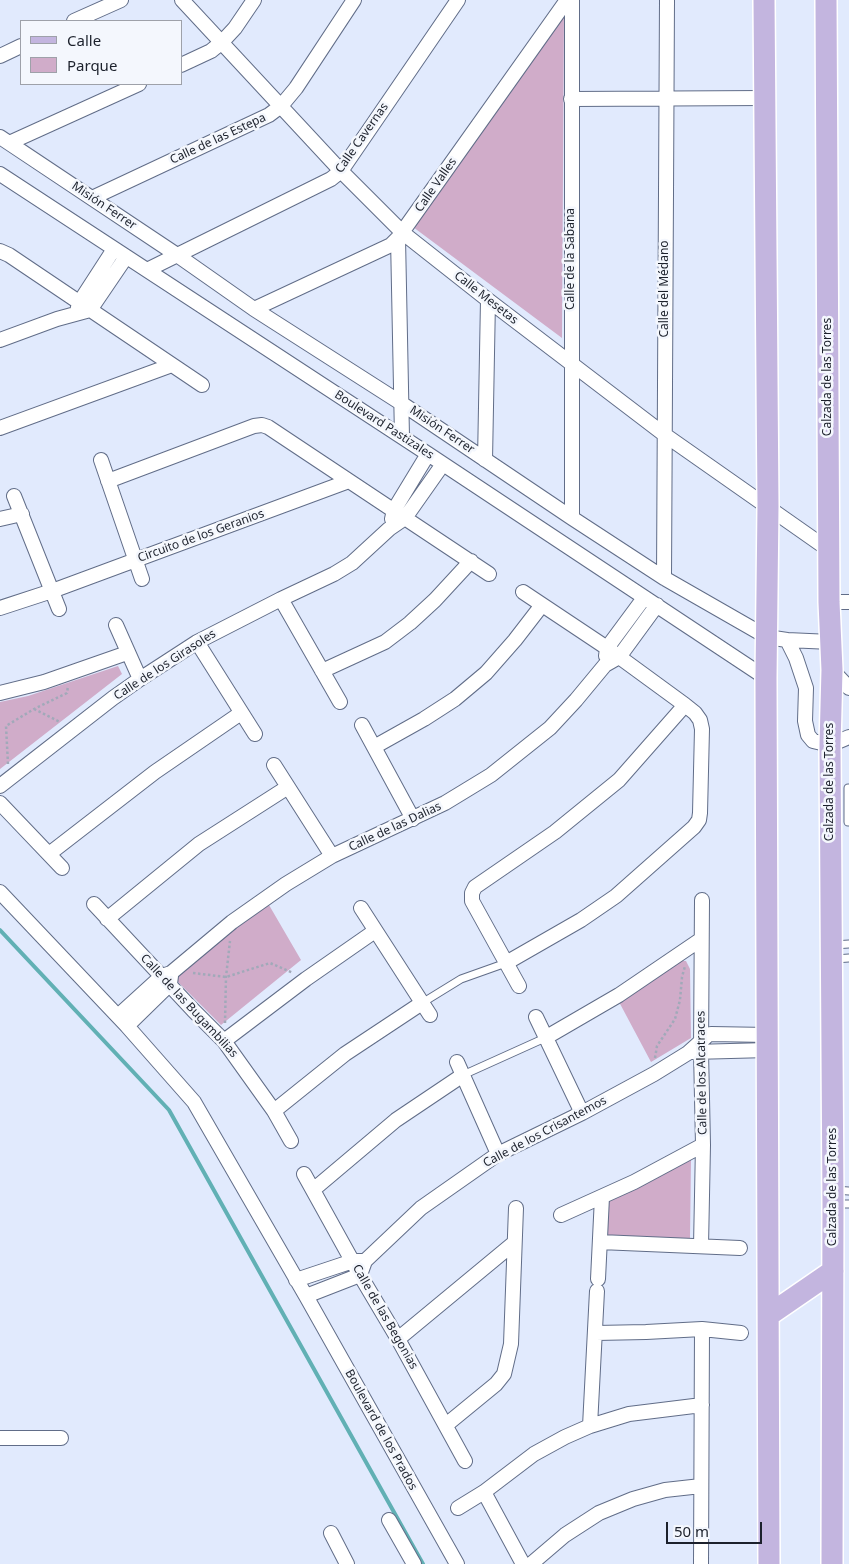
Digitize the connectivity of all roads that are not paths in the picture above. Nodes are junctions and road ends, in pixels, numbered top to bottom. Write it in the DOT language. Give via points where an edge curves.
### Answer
graph roads {
  1 [pos="121,0"];
  2 [pos="182,0"];
  3 [pos="254,0"];
  4 [pos="354,0"];
  5 [pos="458,0"];
  6 [pos="567,0"];
  7 [pos="572,0"];
  8 [pos="667,0"];
  9 [pos="764,0"];
  10 [pos="826,0"];
  11 [pos="76,20"];
  12 [pos="222,42"];
  13 [pos="20,46"];
  14 [pos="0,56"];
  15 [pos="182,64"];
  16 [pos="137,85"];
  17 [pos="571,98"];
  18 [pos="765,98"];
  19 [pos="666,99"];
  20 [pos="281,106"];
  21 [pos="5,140"];
  22 [pos="341,171"];
  23 [pos="0,174"];
  24 [pos="92,198"];
  25 [pos="400,235"];
  26 [pos="114,249"];
  27 [pos="0,251"];
  28 [pos="177,255"];
  29 [pos="126,257"];
  30 [pos="147,270"];
  31 [pos="488,300"];
  32 [pos="82,308"];
  33 [pos="254,309"];
  34 [pos="0,340"];
  35 [pos="572,364"];
  36 [pos="172,365"];
  37 [pos="202,385"];
  38 [pos="401,403"];
  39 [pos="0,428"];
  40 [pos="665,435"];
  41 [pos="402,436"];
  42 [pos="428,454"];
  43 [pos="101,460"];
  44 [pos="485,460"];
  45 [pos="443,464"];
  46 [pos="349,480"];
  47 [pos="108,481"];
  48 [pos="14,496"];
  49 [pos="768,506"];
  50 [pos="22,514"];
  51 [pos="400,514"];
  52 [pos="572,518"];
  53 [pos="0,519"];
  54 [pos="829,550"];
  55 [pos="135,560"];
  56 [pos="471,562"];
  57 [pos="489,574"];
  58 [pos="664,578"];
  59 [pos="142,580"];
  60 [pos="52,591"];
  61 [pos="523,592"];
  62 [pos="644,598"];
  63 [pos="281,599"];
  64 [pos="839,602"];
  65 [pos="542,605"];
  66 [pos="657,605"];
  67 [pos="0,608"];
  68 [pos="59,608"];
  69 [pos="116,625"];
  70 [pos="777,638"];
  71 [pos="197,642"];
  72 [pos="831,642"];
  73 [pos="607,648"];
  74 [pos="127,653"];
  75 [pos="619,657"];
  76 [pos="605,664"];
  77 [pos="832,670"];
  78 [pos="322,671"];
  79 [pos="766,678"];
  80 [pos="140,679"];
  81 [pos="849,688"];
  82 [pos="0,693"];
  83 [pos="340,702"];
  84 [pos="686,704"];
  85 [pos="241,713"];
  86 [pos="362,724"];
  87 [pos="255,734"];
  88 [pos="839,741"];
  89 [pos="374,747"];
  90 [pos="274,765"];
  91 [pos="5,782"];
  92 [pos="288,787"];
  93 [pos="842,788"];
  94 [pos="0,803"];
  95 [pos="413,819"];
  96 [pos="842,822"];
  97 [pos="49,854"];
  98 [pos="332,856"];
  99 [pos="62,868"];
  100 [pos="0,892"];
  101 [pos="702,900"];
  102 [pos="94,904"];
  103 [pos="361,908"];
  104 [pos="107,919"];
  105 [pos="375,931"];
  106 [pos="695,944"];
  107 [pos="840,951"];
  108 [pos="506,963"];
  109 [pos="169,976"];
  110 [pos="520,986"];
  111 [pos="422,1003"];
  112 [pos="430,1015"];
  113 [pos="536,1017"];
  114 [pos="122,1021"];
  115 [pos="545,1038"];
  116 [pos="224,1041"];
  117 [pos="768,1043"];
  118 [pos="696,1048"];
  119 [pos="460,1069"];
  120 [pos="274,1111"];
  121 [pos="582,1113"];
  122 [pos="291,1142"];
  123 [pos="703,1145"];
  124 [pos="498,1154"];
  125 [pos="304,1174"];
  126 [pos="313,1190"];
  127 [pos="602,1197"];
  128 [pos="841,1197"];
  129 [pos="516,1208"];
  130 [pos="561,1215"];
  131 [pos="600,1242"];
  132 [pos="514,1243"];
  133 [pos="701,1246"];
  134 [pos="740,1248"];
  135 [pos="359,1261"];
  136 [pos="833,1271"];
  137 [pos="360,1275"];
  138 [pos="296,1280"];
  139 [pos="306,1296"];
  140 [pos="769,1315"];
  141 [pos="702,1329"];
  142 [pos="596,1333"];
  143 [pos="741,1333"];
  144 [pos="398,1339"];
  145 [pos="702,1405"];
  146 [pos="446,1425"];
  147 [pos="590,1426"];
  148 [pos="0,1438"];
  149 [pos="61,1438"];
  150 [pos="465,1461"];
  151 [pos="701,1486"];
  152 [pos="484,1492"];
  153 [pos="458,1508"];
  154 [pos="389,1520"];
  155 [pos="330,1533"];
  156 [pos="345,1563"];
  157 [pos="414,1564"];
  158 [pos="457,1564"];
  159 [pos="524,1564"];
  160 [pos="531,1564"];
  161 [pos="701,1564"];
  162 [pos="770,1564"];
  163 [pos="832,1564"];
  1 -- 11 [label="street"];
  2 -- 12 [label="street, Calle Mesetas"];
  3 -- 12 [label="street"];
  4 -- 20 [label="street, Calle de las Estepa"];
  5 -- 22 [label="street, Calle Cavernas"];
  6 -- 25 [label="street, Calle Valles"];
  7 -- 17 [label="street, Calle de la Sabana"];
  8 -- 19 [label="street, Calle del Médano"];
  9 -- 18 [label="main road"];
  10 -- 54 [label="main road, Calzada de las Torres"];
  12 -- 15 [label="street"];
  12 -- 20 [label="street, Calle Mesetas"];
  13 -- 14 [label="street"];
  16 -- 21 [label="street"];
  17 -- 19 [label="street"];
  17 -- 35 [label="street, Calle de la Sabana"];
  18 -- 19 [label="street"];
  18 -- 49 [label="main road"];
  19 -- 40 [label="street, Calle del Médano"];
  20 -- 22 [label="street, Calle Mesetas"];
  20 -- 24 [label="street, Calle de las Estepa" via="257,122"];
  21 -- 24 [label="street, Misión Ferrer"];
  22 -- 25 [label="street, Calle Mesetas"];
  22 -- 28 [label="street, Calle Cavernas" via="320,186"];
  23 -- 26 [label="street, Boulevard Pastizales"];
  24 -- 28 [label="street, Misión Ferrer"];
  25 -- 31 [label="street, Calle Mesetas"];
  25 -- 33 [label="street, Calle Valles" via="390,245"];
  25 -- 38 [label="street"];
  26 -- 29 [label="street, Boulevard Pastizales"];
  26 -- 32 [label="street"];
  27 -- 32 [label="street" via="9,254"];
  28 -- 30 [label="street, Calle Cavernas"];
  28 -- 33 [label="street, Misión Ferrer"];
  29 -- 30 [label="street, Boulevard Pastizales"];
  29 -- 32 [label="street"];
  30 -- 41 [label="street, Boulevard Pastizales"];
  31 -- 35 [label="street, Calle Mesetas"];
  31 -- 44 [label="street"];
  32 -- 34 [label="street"];
  32 -- 36 [label="street"];
  33 -- 38 [label="street, Misión Ferrer"];
  35 -- 40 [label="street, Calle Mesetas"];
  35 -- 52 [label="street, Calle de la Sabana"];
  36 -- 37 [label="street"];
  36 -- 39 [label="street"];
  38 -- 41 [label="street"];
  38 -- 44 [label="street, Misión Ferrer"];
  40 -- 49 [label="street, Calle Mesetas"];
  40 -- 58 [label="street, Calle del Médano"];
  41 -- 42 [label="street, Boulevard Pastizales"];
  42 -- 45 [label="street, Boulevard Pastizales"];
  42 -- 51 [label="street, Calle de los Girasoles"];
  43 -- 47 [label="street"];
  44 -- 52 [label="street, Misión Ferrer"];
  45 -- 51 [label="street, Calle de los Girasoles"];
  45 -- 62 [label="street, Boulevard Pastizales"];
  46 -- 47 [label="street" via="262,425"];
  46 -- 51 [label="street"];
  46 -- 55 [label="street, Circuito de los Geranios"];
  47 -- 55 [label="street"];
  48 -- 50 [label="street"];
  49 -- 54 [label="street, Calle Mesetas"];
  49 -- 70 [label="main road"];
  50 -- 53 [label="street"];
  50 -- 60 [label="street"];
  51 -- 56 [label="street"];
  51 -- 63 [label="street, Calle de los Girasoles" via="389,529 352,563"];
  52 -- 58 [label="street, Misión Ferrer"];
  54 -- 64 [label="main road, Calzada de las Torres"];
  55 -- 59 [label="street"];
  55 -- 60 [label="street, Circuito de los Geranios"];
  56 -- 57 [label="street"];
  56 -- 78 [label="street" via="404,628 384,642"];
  58 -- 70 [label="street, Misión Ferrer"];
  60 -- 67 [label="street, Circuito de los Geranios"];
  60 -- 68 [label="street"];
  61 -- 65 [label="street"];
  62 -- 66 [label="street, Boulevard Pastizales"];
  62 -- 73 [label="street"];
  63 -- 71 [label="street, Calle de los Girasoles"];
  63 -- 78 [label="street"];
  64 -- 72 [label="main road, Calzada de las Torres"];
  65 -- 73 [label="street"];
  65 -- 89 [label="street" via="509,647 461,694"];
  66 -- 75 [label="street, Calle de las Dalias"];
  66 -- 79 [label="street, Boulevard Pastizales"];
  69 -- 74 [label="street"];
  70 -- 72 [label="street"];
  70 -- 79 [label="main road"];
  70 -- 88 [label="street" via="796,658 806,688 808,735 813,740"];
  71 -- 80 [label="street, Calle de los Girasoles"];
  71 -- 85 [label="street"];
  72 -- 77 [label="main road, Calzada de las Torres"];
  73 -- 75 [label="street"];
  73 -- 76 [label="street"];
  74 -- 80 [label="street"];
  74 -- 82 [label="street" via="70,674"];
  75 -- 76 [label="street, Calle de las Dalias"];
  75 -- 84 [label="street"];
  76 -- 95 [label="street, Calle de las Dalias" via="550,728 491,775"];
  77 -- 81 [label="street"];
  77 -- 88 [label="main road, Calzada de las Torres"];
  78 -- 83 [label="street"];
  79 -- 117 [label="main road"];
  80 -- 91 [label="street, Calle de los Girasoles"];
  84 -- 108 [label="street" via="700,720 702,729 699,820 616,896"];
  84 -- 108 [label="street" via="619,780 555,832 475,887 472,901"];
  85 -- 87 [label="street"];
  85 -- 97 [label="street" via="155,772"];
  86 -- 89 [label="street"];
  88 -- 93 [label="main road, Calzada de las Torres"];
  89 -- 95 [label="street"];
  90 -- 92 [label="street"];
  92 -- 98 [label="street"];
  92 -- 104 [label="street" via="199,844"];
  93 -- 96 [label="main road, Calzada de las Torres"];
  94 -- 97 [label="street"];
  95 -- 98 [label="street, Calle de las Dalias"];
  96 -- 107 [label="main road, Calzada de las Torres"];
  97 -- 99 [label="street"];
  98 -- 109 [label="street, Calle de las Dalias" via="232,922"];
  100 -- 114 [label="street, Boulevard de los Prados"];
  101 -- 106 [label="street, Calle de los Alcatraces"];
  102 -- 104 [label="street, Calle de las Bugambilias"];
  103 -- 105 [label="street"];
  104 -- 109 [label="street, Calle de las Bugambilias"];
  105 -- 111 [label="street"];
  105 -- 116 [label="street"];
  106 -- 115 [label="street"];
  106 -- 118 [label="street, Calle de los Alcatraces"];
  107 -- 128 [label="main road, Calzada de las Torres"];
  108 -- 110 [label="street"];
  108 -- 111 [label="lane" via="461,979"];
  109 -- 114 [label="street, Calle de las Dalias"];
  109 -- 116 [label="street, Calle de las Bugambilias"];
  111 -- 112 [label="street"];
  111 -- 120 [label="street" via="345,1054"];
  113 -- 115 [label="street"];
  114 -- 138 [label="street, Boulevard de los Prados" via="194,1102"];
  115 -- 119 [label="lane"];
  115 -- 121 [label="street"];
  116 -- 120 [label="street, Calle de las Bugambilias"];
  117 -- 118 [label="street, Calle de los Crisantemos" via="711,1034"];
  117 -- 140 [label="main road"];
  118 -- 121 [label="street, Calle de los Crisantemos"];
  118 -- 123 [label="street, Calle de los Alcatraces"];
  119 -- 124 [label="street"];
  119 -- 126 [label="street"];
  120 -- 122 [label="street, Calle de las Bugambilias"];
  121 -- 124 [label="street, Calle de los Crisantemos"];
  123 -- 127 [label="street"];
  123 -- 133 [label="street, Calle de los Alcatraces"];
  124 -- 135 [label="street, Calle de los Crisantemos" via="421,1208"];
  125 -- 126 [label="street, Calle de las Begonias"];
  126 -- 135 [label="street, Calle de las Begonias"];
  127 -- 130 [label="street"];
  127 -- 131 [label="street"];
  128 -- 136 [label="main road, Calzada de las Torres"];
  129 -- 132 [label="street"];
  131 -- 133 [label="street"];
  131 -- 142 [label="street"];
  132 -- 144 [label="street"];
  132 -- 146 [label="street" via="511,1344 504,1374"];
  133 -- 134 [label="street"];
  135 -- 137 [label="street, Calle de los Crisantemos"];
  135 -- 138 [label="street, Calle de los Crisantemos"];
  136 -- 140 [label="main road"];
  136 -- 163 [label="main road, Calzada de las Torres"];
  137 -- 139 [label="street"];
  137 -- 144 [label="street, Calle de las Begonias"];
  138 -- 139 [label="street, Boulevard de los Prados"];
  139 -- 158 [label="street, Boulevard de los Prados"];
  140 -- 162 [label="main road"];
  141 -- 142 [label="street"];
  141 -- 143 [label="street"];
  141 -- 145 [label="street"];
  142 -- 147 [label="street"];
  144 -- 146 [label="street, Calle de las Begonias"];
  145 -- 147 [label="street" via="629,1414"];
  145 -- 151 [label="street"];
  146 -- 150 [label="street, Calle de las Begonias"];
  147 -- 152 [label="street" via="534,1454"];
  148 -- 149 [label="street"];
  151 -- 160 [label="street" via="665,1490 599,1513 565,1535"];
  151 -- 161 [label="street"];
  152 -- 153 [label="street"];
  152 -- 159 [label="street"];
  154 -- 157 [label="street"];
  155 -- 156 [label="street"];
}
